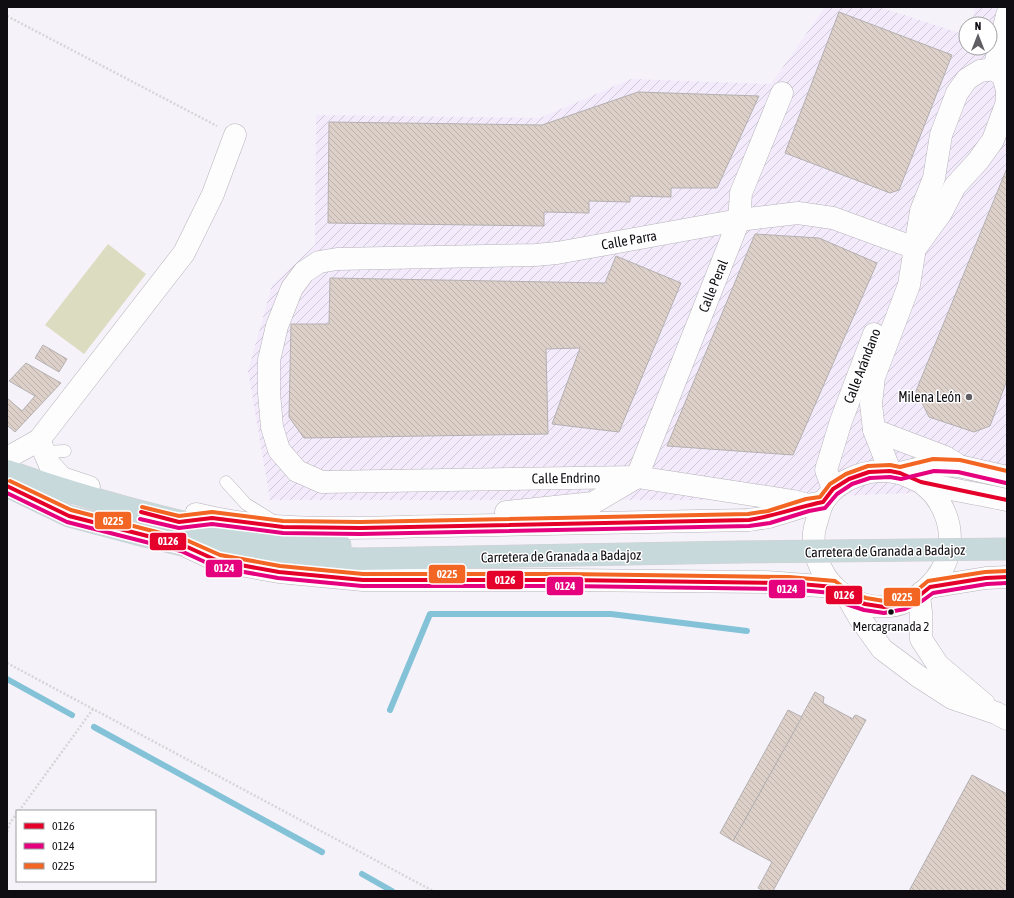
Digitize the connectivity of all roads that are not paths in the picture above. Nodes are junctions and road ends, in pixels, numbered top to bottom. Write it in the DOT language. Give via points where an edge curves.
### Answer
graph roads {
  1 [pos="1007,15"];
  2 [pos="994,69"];
  3 [pos="1007,90"];
  4 [pos="782,93"];
  5 [pos="235,135"];
  6 [pos="739,220"];
  7 [pos="915,248"];
  8 [pos="874,430"];
  9 [pos="44,447"];
  10 [pos="7,458"];
  11 [pos="959,466"];
  12 [pos="7,471"];
  13 [pos="895,472"];
  14 [pos="637,477"];
  15 [pos="1007,477"];
  16 [pos="33,480"];
  17 [pos="226,482"];
  18 [pos="322,482"];
  19 [pos="921,482"];
  20 [pos="7,486"];
  21 [pos="821,499"];
  22 [pos="1007,500"];
  23 [pos="212,518"];
  24 [pos="179,522"];
  25 [pos="443,526"];
  26 [pos="283,527"];
  27 [pos="137,534"];
  28 [pos="1007,537"];
  29 [pos="183,545"];
  30 [pos="737,547"];
  31 [pos="1007,549"];
  32 [pos="1007,577"];
  33 [pos="925,591"];
  34 [pos="841,592"];
  35 [pos="1001,716"];
  1 -- 2 [label="street"];
  2 -- 3 [label="street, Calle Arándano" via="1003,76"];
  2 -- 7 [label="street, Calle Arándano" via="980,71 967,79 957,94 941,136 934,178 921,210"];
  3 -- 7 [label="street, Calle Arándano" via="1006,102 993,140 955,186 941,213"];
  4 -- 6 [label="street, Calle Peral" via="741,193"];
  5 -- 9 [label="street" via="213,194 184,253"];
  6 -- 7 [label="street, Calle Parra" via="798,213 833,218"];
  6 -- 14 [label="street, Calle Peral"];
  6 -- 18 [label="street, Calle Parra" via="558,253 337,259 320,262 304,272 292,288 277,326 269,360 268,393 271,420 279,450 297,470"];
  7 -- 8 [label="street, Calle Arándano" via="909,285 874,377 871,404"];
  7 -- 21 [label="street, Calle Arándano" via="895,281 858,373 826,470"];
  8 -- 11 [label="street" via="945,457"];
  8 -- 13 [label="street, Calle Arándano"];
  9 -- 10 [label="street"];
  9 -- 16 [label="street" via="28,465"];
  9 -- 23 [label="street" via="50,465 62,478 98,490"];
  11 -- 13 [label="street" via="933,465"];
  11 -- 15 [label="street"];
  12 -- 16 [label="highway, Carretera de Granada a Badajoz"];
  13 -- 19 [label="street"];
  13 -- 21 [label="street" via="869,472 849,479"];
  14 -- 18 [label="street, Calle Endrino"];
  14 -- 21 [label="street, Calle Endrino" via="793,501"];
  14 -- 25 [label="street" via="593,503 489,514"];
  16 -- 24 [label="highway, Carretera de Granada a Badajoz" via="114,506"];
  16 -- 27 [label="highway" via="48,495 112,517"];
  17 -- 26 [label="lane" via="246,504"];
  19 -- 22 [label="street"];
  19 -- 33 [label="street" via="935,496 946,513 950,532 949,552 942,571"];
  20 -- 27 [label="highway, Carretera de Granada a Badajoz" via="69,516"];
  21 -- 25 [label="street" via="781,514 749,520"];
  21 -- 34 [label="street" via="815,529 815,550 822,570"];
  23 -- 24 [label="street"];
  23 -- 26 [label="street"];
  24 -- 30 [label="highway, Carretera de Granada a Badajoz" via="260,538 347,546"];
  25 -- 26 [label="street"];
  27 -- 29 [label="highway, Carretera de Granada a Badajoz"];
  28 -- 30 [label="highway, Carretera de Granada a Badajoz"];
  29 -- 30 [label="highway, Carretera de Granada a Badajoz" via="279,557 360,559"];
  29 -- 34 [label="street" via="218,561 279,572 363,580 766,582"];
  30 -- 31 [label="highway, Carretera de Granada a Badajoz, bridge"];
  32 -- 33 [label="street" via="986,578"];
  33 -- 34 [label="street" via="902,604 884,607 865,604"];
  33 -- 35 [label="street" via="921,612 921,639 938,665"];
  34 -- 35 [label="street" via="882,649 952,698"];
}
